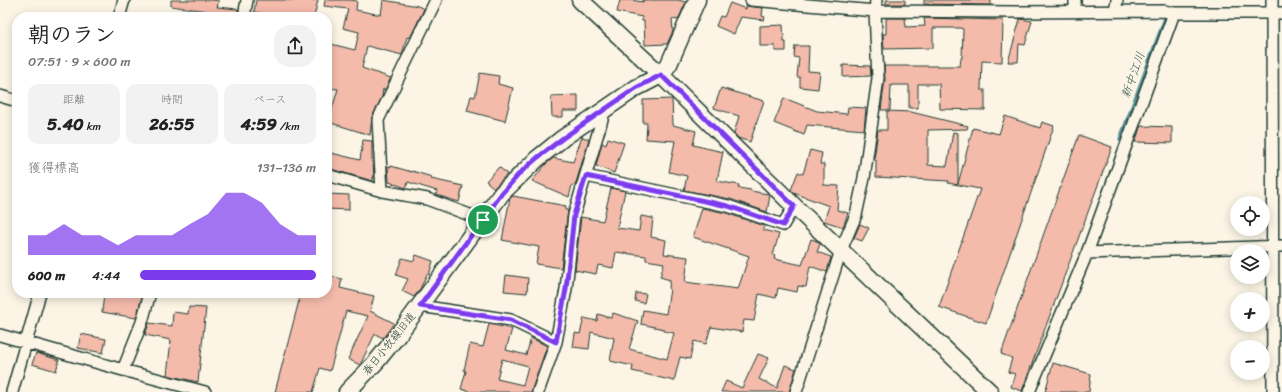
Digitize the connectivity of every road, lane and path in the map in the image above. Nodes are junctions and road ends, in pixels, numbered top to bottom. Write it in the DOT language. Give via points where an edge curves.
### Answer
graph roads {
  1 [pos="124,0"];
  2 [pos="248,0"];
  3 [pos="436,0"];
  4 [pos="580,0"];
  5 [pos="697,0"];
  6 [pos="751,0"];
  7 [pos="1272,0"];
  8 [pos="1075,5"];
  9 [pos="1116,5"];
  10 [pos="876,6"];
  11 [pos="120,12"];
  12 [pos="245,12"];
  13 [pos="1174,13"];
  14 [pos="1277,13"];
  15 [pos="661,75"];
  16 [pos="0,96"];
  17 [pos="12,100"];
  18 [pos="605,109"];
  19 [pos="332,176"];
  20 [pos="586,176"];
  21 [pos="382,190"];
  22 [pos="794,206"];
  23 [pos="483,220"];
  24 [pos="1278,246"];
  25 [pos="841,250"];
  26 [pos="1087,253"];
  27 [pos="39,298"];
  28 [pos="149,298"];
  29 [pos="420,306"];
  30 [pos="0,335"];
  31 [pos="26,342"];
  32 [pos="556,342"];
  33 [pos="123,370"];
  34 [pos="12,392"];
  35 [pos="205,392"];
  36 [pos="347,392"];
  37 [pos="538,392"];
  38 [pos="796,392"];
  39 [pos="990,392"];
  40 [pos="1029,392"];
  41 [pos="1273,392"];
  1 -- 11 [label="street"];
  2 -- 12 [label="street"];
  3 -- 21 [label="street" via="378,120"];
  4 -- 15 [label="street"];
  5 -- 15 [label="street" via="669,64"];
  6 -- 10 [label="street"];
  7 -- 14 [label="street"];
  8 -- 9 [label="street"];
  8 -- 10 [label="street" via="1018,12"];
  9 -- 13 [label="street"];
  10 -- 25 [label="street" via="878,78 866,163 856,215"];
  13 -- 14 [label="street"];
  13 -- 26 [label="street"];
  14 -- 24 [label="street"];
  15 -- 18 [label="street, 春日小牧線旧道"];
  15 -- 22 [label="street"];
  16 -- 17 [label="street"];
  18 -- 20 [label="street"];
  18 -- 23 [label="street, 春日小牧線旧道" via="537,158 502,193"];
  19 -- 21 [label="street"];
  20 -- 22 [label="street" via="728,206 783,225"];
  20 -- 32 [label="street" via="574,215 566,289"];
  21 -- 23 [label="street" via="427,199"];
  22 -- 25 [label="street"];
  23 -- 29 [label="street, 春日小牧線旧道"];
  24 -- 26 [label="street"];
  24 -- 41 [label="street"];
  25 -- 38 [label="street"];
  25 -- 39 [label="street"];
  26 -- 40 [label="street"];
  27 -- 31 [label="street"];
  28 -- 33 [label="street"];
  29 -- 32 [label="street" via="511,320"];
  29 -- 36 [label="street, 春日小牧線旧道" via="376,362"];
  30 -- 31 [label="street"];
  31 -- 33 [label="street"];
  31 -- 34 [label="street"];
  32 -- 37 [label="street"];
  33 -- 35 [label="street"];
}
